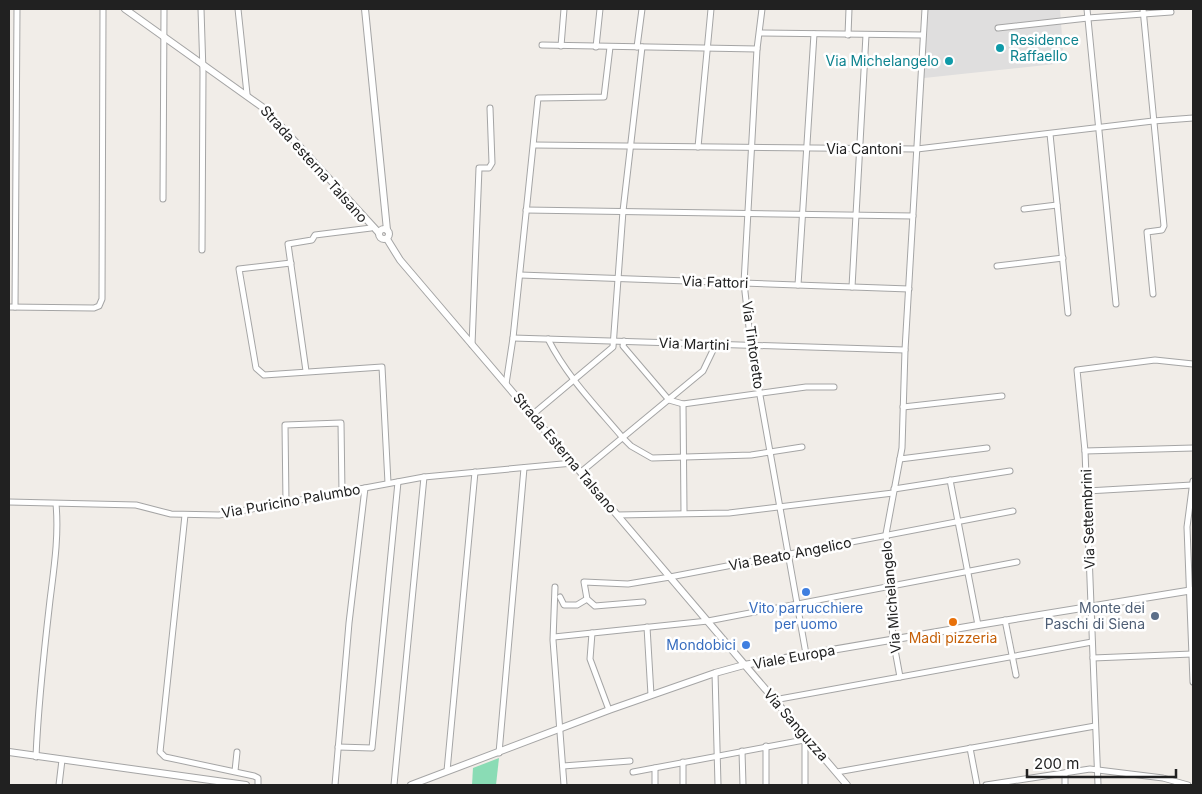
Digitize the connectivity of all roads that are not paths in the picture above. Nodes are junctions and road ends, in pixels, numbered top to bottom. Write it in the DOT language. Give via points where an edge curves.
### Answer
graph roads {
  1 [pos="17,9"];
  2 [pos="103,9"];
  3 [pos="126,9"];
  4 [pos="164,9"];
  5 [pos="200,9"];
  6 [pos="238,9"];
  7 [pos="365,9"];
  8 [pos="564,9"];
  9 [pos="600,9"];
  10 [pos="642,9"];
  11 [pos="711,9"];
  12 [pos="762,9"];
  13 [pos="849,9"];
  14 [pos="925,9"];
  15 [pos="1087,9"];
  16 [pos="1143,11"];
  17 [pos="1171,12"];
  18 [pos="1088,18"];
  19 [pos="998,28"];
  20 [pos="760,33"];
  21 [pos="814,34"];
  22 [pos="164,35"];
  23 [pos="848,35"];
  24 [pos="866,35"];
  25 [pos="923,35"];
  26 [pos="542,45"];
  27 [pos="561,46"];
  28 [pos="596,47"];
  29 [pos="610,47"];
  30 [pos="640,47"];
  31 [pos="708,48"];
  32 [pos="758,49"];
  33 [pos="201,61"];
  34 [pos="247,94"];
  35 [pos="490,108"];
  36 [pos="1193,118"];
  37 [pos="1153,121"];
  38 [pos="1097,129"];
  39 [pos="1050,134"];
  40 [pos="534,145"];
  41 [pos="630,147"];
  42 [pos="698,147"];
  43 [pos="751,147"];
  44 [pos="806,148"];
  45 [pos="860,149"];
  46 [pos="917,149"];
  47 [pos="163,199"];
  48 [pos="1057,205"];
  49 [pos="1024,209"];
  50 [pos="526,210"];
  51 [pos="623,212"];
  52 [pos="747,214"];
  53 [pos="802,215"];
  54 [pos="856,216"];
  55 [pos="913,216"];
  56 [pos="371,228"];
  57 [pos="387,230"];
  58 [pos="379,233"];
  59 [pos="387,239"];
  60 [pos="202,250"];
  61 [pos="1063,258"];
  62 [pos="291,263"];
  63 [pos="997,266"];
  64 [pos="520,275"];
  65 [pos="619,278"];
  66 [pos="744,283"];
  67 [pos="798,285"];
  68 [pos="852,287"];
  69 [pos="909,289"];
  70 [pos="1153,294"];
  71 [pos="1116,304"];
  72 [pos="12,307"];
  73 [pos="1068,314"];
  74 [pos="513,338"];
  75 [pos="548,339"];
  76 [pos="615,341"];
  77 [pos="624,341"];
  78 [pos="716,344"];
  79 [pos="472,345"];
  80 [pos="752,345"];
  81 [pos="905,350"];
  82 [pos="1193,364"];
  83 [pos="306,371"];
  84 [pos="573,380"];
  85 [pos="506,384"];
  86 [pos="834,387"];
  87 [pos="760,393"];
  88 [pos="1002,396"];
  89 [pos="669,400"];
  90 [pos="683,404"];
  91 [pos="903,407"];
  92 [pos="532,415"];
  93 [pos="623,438"];
  94 [pos="802,446"];
  95 [pos="987,448"];
  96 [pos="1193,448"];
  97 [pos="1085,451"];
  98 [pos="769,452"];
  99 [pos="684,458"];
  100 [pos="900,459"];
  101 [pos="573,463"];
  102 [pos="524,468"];
  103 [pos="1010,471"];
  104 [pos="475,472"];
  105 [pos="581,472"];
  106 [pos="424,477"];
  107 [pos="950,480"];
  108 [pos="398,482"];
  109 [pos="388,483"];
  110 [pos="1193,483"];
  111 [pos="365,488"];
  112 [pos="894,491"];
  113 [pos="1087,491"];
  114 [pos="342,493"];
  115 [pos="9,502"];
  116 [pos="286,503"];
  117 [pos="56,504"];
  118 [pos="780,506"];
  119 [pos="1013,511"];
  120 [pos="684,512"];
  121 [pos="617,515"];
  122 [pos="185,516"];
  123 [pos="958,522"];
  124 [pos="886,534"];
  125 [pos="789,554"];
  126 [pos="1017,562"];
  127 [pos="968,572"];
  128 [pos="670,577"];
  129 [pos="890,586"];
  130 [pos="555,587"];
  131 [pos="1191,591"];
  132 [pos="560,597"];
  133 [pos="587,599"];
  134 [pos="643,602"];
  135 [pos="797,603"];
  136 [pos="1091,606"];
  137 [pos="1005,620"];
  138 [pos="708,621"];
  139 [pos="978,624"];
  140 [pos="648,627"];
  141 [pos="592,633"];
  142 [pos="554,637"];
  143 [pos="893,639"];
  144 [pos="1092,642"];
  145 [pos="806,654"];
  146 [pos="1192,654"];
  147 [pos="1013,658"];
  148 [pos="1093,658"];
  149 [pos="744,665"];
  150 [pos="715,673"];
  151 [pos="1193,673"];
  152 [pos="1016,675"];
  153 [pos="900,677"];
  154 [pos="1193,682"];
  155 [pos="651,695"];
  156 [pos="774,700"];
  157 [pos="609,710"];
  158 [pos="1095,726"];
  159 [pos="560,729"];
  160 [pos="805,739"];
  161 [pos="766,746"];
  162 [pos="338,747"];
  163 [pos="970,748"];
  164 [pos="742,751"];
  165 [pos="9,752"];
  166 [pos="237,752"];
  167 [pos="499,753"];
  168 [pos="717,756"];
  169 [pos="36,757"];
  170 [pos="62,760"];
  171 [pos="630,761"];
  172 [pos="683,762"];
  173 [pos="562,766"];
  174 [pos="655,768"];
  175 [pos="1098,770"];
  176 [pos="235,771"];
  177 [pos="447,771"];
  178 [pos="633,772"];
  179 [pos="836,772"];
  180 [pos="1065,773"];
  181 [pos="1022,783"];
  182 [pos="59,785"];
  183 [pos="246,785"];
  184 [pos="258,785"];
  185 [pos="335,785"];
  186 [pos="394,785"];
  187 [pos="411,785"];
  188 [pos="564,785"];
  189 [pos="655,785"];
  190 [pos="684,785"];
  191 [pos="718,785"];
  192 [pos="743,785"];
  193 [pos="766,785"];
  194 [pos="805,785"];
  195 [pos="847,785"];
  196 [pos="977,785"];
  197 [pos="986,785"];
  198 [pos="1065,785"];
  199 [pos="1098,785"];
  200 [pos="1188,785"];
  1 -- 72 [label="street"];
  2 -- 72 [label="street" via="102,299 94,308"];
  3 -- 22 [label="street, Strada esterna Talsano"];
  4 -- 22 [label="street"];
  5 -- 33 [label="street"];
  6 -- 34 [label="street"];
  7 -- 57 [label="street"];
  8 -- 27 [label="street"];
  9 -- 28 [label="street"];
  10 -- 30 [label="street"];
  11 -- 31 [label="street"];
  12 -- 20 [label="street, Via Tintoretto"];
  13 -- 23 [label="street"];
  14 -- 25 [label="street, Via Michelangelo"];
  15 -- 18 [label="street"];
  16 -- 17 [label="street"];
  16 -- 18 [label="street"];
  16 -- 37 [label="street"];
  18 -- 19 [label="street"];
  18 -- 38 [label="street"];
  20 -- 21 [label="street"];
  20 -- 32 [label="street, Via Tintoretto"];
  21 -- 23 [label="street"];
  21 -- 44 [label="street"];
  22 -- 33 [label="street, Strada esterna Talsano"];
  22 -- 47 [label="street"];
  23 -- 24 [label="street"];
  24 -- 25 [label="street"];
  24 -- 45 [label="street"];
  25 -- 46 [label="street, Via Michelangelo"];
  26 -- 27 [label="street"];
  27 -- 28 [label="street"];
  28 -- 29 [label="street"];
  29 -- 30 [label="street"];
  29 -- 40 [label="street" via="604,97 538,98"];
  30 -- 31 [label="street"];
  30 -- 41 [label="street"];
  31 -- 32 [label="street"];
  31 -- 42 [label="street"];
  32 -- 43 [label="street, Via Tintoretto"];
  33 -- 34 [label="street, Strada esterna Talsano"];
  33 -- 60 [label="street"];
  34 -- 56 [label="street, Strada esterna Talsano" via="290,134"];
  35 -- 79 [label="street" via="492,163 489,168 480,168"];
  36 -- 37 [label="street, Via Cantoni"];
  37 -- 38 [label="street, Via Cantoni"];
  37 -- 70 [label="street" via="1164,226 1162,230 1147,232"];
  38 -- 39 [label="street, Via Cantoni"];
  38 -- 71 [label="street"];
  39 -- 46 [label="street, Via Cantoni"];
  39 -- 48 [label="street"];
  40 -- 41 [label="street, Via Cantoni"];
  40 -- 50 [label="street"];
  41 -- 42 [label="street, Via Cantoni"];
  41 -- 51 [label="street"];
  42 -- 43 [label="street, Via Cantoni"];
  43 -- 44 [label="street, Via Cantoni"];
  43 -- 52 [label="street, Via Tintoretto"];
  44 -- 45 [label="street, Via Cantoni"];
  44 -- 53 [label="street"];
  45 -- 46 [label="street, Via Cantoni"];
  45 -- 54 [label="street"];
  46 -- 55 [label="street, Via Michelangelo"];
  48 -- 49 [label="street"];
  48 -- 61 [label="street"];
  50 -- 51 [label="street"];
  50 -- 64 [label="street"];
  51 -- 52 [label="street"];
  51 -- 65 [label="street"];
  52 -- 53 [label="street"];
  52 -- 66 [label="street, Via Tintoretto"];
  53 -- 54 [label="street"];
  53 -- 67 [label="street"];
  54 -- 55 [label="street"];
  54 -- 68 [label="street"];
  55 -- 69 [label="street, Via Michelangelo"];
  56 -- 58 [label="street, Strada esterna Talsano"];
  56 -- 62 [label="street" via="315,234 312,240 288,244"];
  57 -- 58 [label="street"];
  57 -- 59 [label="street"];
  58 -- 59 [label="street" via="380,238"];
  59 -- 79 [label="street, Strada Esterna Talsano" via="400,260"];
  61 -- 63 [label="street"];
  61 -- 73 [label="street"];
  62 -- 83 [label="street"];
  62 -- 83 [label="street" via="239,269 256,368 264,375"];
  64 -- 65 [label="street, Via Fattori"];
  64 -- 74 [label="street"];
  65 -- 66 [label="street, Via Fattori"];
  65 -- 76 [label="street"];
  66 -- 67 [label="street, Via Fattori"];
  66 -- 80 [label="street, Via Tintoretto"];
  67 -- 68 [label="street, Via Fattori"];
  68 -- 69 [label="street, Via Fattori"];
  69 -- 81 [label="street, Via Michelangelo"];
  74 -- 75 [label="street, Via Martini"];
  74 -- 85 [label="street"];
  75 -- 76 [label="street, Via Martini"];
  75 -- 84 [label="street"];
  76 -- 77 [label="street, Via Martini"];
  76 -- 84 [label="street" via="614,347"];
  77 -- 78 [label="street, Via Martini"];
  77 -- 89 [label="street" via="624,346"];
  78 -- 80 [label="street, Via Martini"];
  78 -- 89 [label="street" via="703,372"];
  79 -- 85 [label="street, Strada Esterna Talsano"];
  80 -- 81 [label="street, Via Martini"];
  80 -- 87 [label="street, Via Tintoretto"];
  81 -- 91 [label="street, Via Michelangelo"];
  82 -- 97 [label="street, Via Settembrini" via="1155,360 1077,370"];
  83 -- 109 [label="street" via="382,367"];
  84 -- 92 [label="street"];
  84 -- 93 [label="street"];
  85 -- 92 [label="street, Strada Esterna Talsano"];
  86 -- 87 [label="street"];
  87 -- 90 [label="street"];
  87 -- 98 [label="street, Via Tintoretto"];
  88 -- 91 [label="street"];
  89 -- 90 [label="street"];
  89 -- 93 [label="street"];
  90 -- 99 [label="street"];
  91 -- 100 [label="street, Via Michelangelo"];
  92 -- 101 [label="street, Strada Esterna Talsano"];
  93 -- 99 [label="street" via="652,458"];
  93 -- 105 [label="street"];
  94 -- 98 [label="street"];
  95 -- 100 [label="street"];
  96 -- 97 [label="street"];
  97 -- 113 [label="street, Via Settembrini"];
  98 -- 99 [label="street"];
  98 -- 118 [label="street, Via Tintoretto"];
  99 -- 120 [label="street"];
  100 -- 112 [label="street, Via Michelangelo"];
  101 -- 102 [label="street, Via Puricino Palumbo"];
  101 -- 105 [label="street, Strada Esterna Talsano"];
  102 -- 104 [label="street, Via Puricino Palumbo"];
  102 -- 167 [label="street"];
  103 -- 107 [label="street"];
  104 -- 106 [label="street, Via Puricino Palumbo"];
  104 -- 177 [label="street"];
  105 -- 121 [label="street, Strada Esterna Talsano"];
  106 -- 108 [label="street, Via Puricino Palumbo"];
  106 -- 186 [label="street"];
  107 -- 112 [label="street"];
  107 -- 123 [label="street"];
  108 -- 109 [label="street, Via Puricino Palumbo"];
  108 -- 162 [label="street" via="372,748"];
  109 -- 111 [label="street, Via Puricino Palumbo"];
  110 -- 113 [label="street"];
  110 -- 131 [label="street" via="1187,527"];
  111 -- 114 [label="street, Via Puricino Palumbo"];
  111 -- 162 [label="street" via="348,623"];
  112 -- 118 [label="street"];
  112 -- 124 [label="street, Via Michelangelo"];
  113 -- 136 [label="street, Via Settembrini"];
  114 -- 116 [label="street, Via Puricino Palumbo"];
  114 -- 116 [label="street" via="341,423 285,425"];
  115 -- 117 [label="street, Via Puricino Palumbo"];
  116 -- 122 [label="street, Via Puricino Palumbo" via="219,515"];
  117 -- 122 [label="street, Via Puricino Palumbo" via="136,505"];
  117 -- 169 [label="street" via="56,552 37,710"];
  118 -- 120 [label="street" via="729,513"];
  118 -- 125 [label="street, Via Tintoretto"];
  119 -- 123 [label="street, Via Beato Angelico"];
  120 -- 121 [label="street"];
  121 -- 128 [label="street, Strada Esterna Talsano"];
  122 -- 176 [label="street" via="160,752 165,757"];
  123 -- 124 [label="street, Via Beato Angelico"];
  123 -- 127 [label="street"];
  124 -- 125 [label="street, Via Beato Angelico"];
  124 -- 129 [label="street, Via Michelangelo"];
  125 -- 128 [label="street, Via Beato Angelico"];
  125 -- 135 [label="street, Via Tintoretto"];
  126 -- 127 [label="street"];
  127 -- 129 [label="street"];
  127 -- 139 [label="street"];
  128 -- 133 [label="street, Via Beato Angelico" via="628,584 584,582"];
  128 -- 138 [label="street, Strada Esterna Talsano"];
  129 -- 135 [label="street"];
  129 -- 143 [label="street, Via Michelangelo"];
  130 -- 142 [label="street"];
  131 -- 136 [label="street, Viale Europa"];
  131 -- 146 [label="street"];
  132 -- 133 [label="street" via="564,605 576,605"];
  133 -- 134 [label="street" via="595,606"];
  135 -- 138 [label="street"];
  135 -- 145 [label="street, Via Tintoretto"];
  136 -- 137 [label="street, Viale Europa"];
  136 -- 144 [label="street, Via Settembrini"];
  137 -- 139 [label="street, Viale Europa"];
  137 -- 147 [label="street"];
  138 -- 140 [label="street"];
  138 -- 149 [label="street, Strada Esterna Talsano"];
  139 -- 143 [label="street, Viale Europa"];
  140 -- 141 [label="street"];
  140 -- 155 [label="street"];
  141 -- 142 [label="street"];
  141 -- 157 [label="street" via="590,659"];
  142 -- 159 [label="street"];
  143 -- 145 [label="street, Viale Europa"];
  143 -- 153 [label="street, Via Michelangelo"];
  144 -- 147 [label="street"];
  144 -- 148 [label="street, Via Settembrini"];
  145 -- 149 [label="street, Viale Europa"];
  146 -- 148 [label="street"];
  146 -- 151 [label="street"];
  147 -- 152 [label="street"];
  147 -- 153 [label="street"];
  148 -- 158 [label="street, Via Settembrini"];
  149 -- 150 [label="street, Viale Europa"];
  149 -- 156 [label="street, Via Sanguzza"];
  150 -- 155 [label="street, Viale Europa"];
  150 -- 168 [label="street"];
  151 -- 154 [label="street"];
  153 -- 156 [label="street"];
  155 -- 157 [label="street, Viale Europa"];
  156 -- 160 [label="street, Via Sanguzza"];
  157 -- 159 [label="street, Viale Europa"];
  158 -- 163 [label="street"];
  158 -- 175 [label="street, Via Settembrini"];
  159 -- 167 [label="street, Viale Europa"];
  159 -- 173 [label="street"];
  160 -- 161 [label="street"];
  160 -- 179 [label="street, Via Sanguzza"];
  160 -- 194 [label="street"];
  161 -- 164 [label="street"];
  161 -- 193 [label="street"];
  162 -- 185 [label="street"];
  163 -- 179 [label="street"];
  163 -- 196 [label="street"];
  164 -- 168 [label="street"];
  164 -- 192 [label="street"];
  165 -- 169 [label="street"];
  166 -- 176 [label="street"];
  167 -- 177 [label="street, Viale Europa"];
  168 -- 172 [label="street"];
  168 -- 191 [label="street"];
  169 -- 170 [label="street"];
  170 -- 182 [label="street"];
  170 -- 183 [label="street"];
  171 -- 173 [label="street"];
  172 -- 174 [label="street"];
  172 -- 190 [label="street"];
  173 -- 188 [label="street"];
  174 -- 178 [label="street"];
  174 -- 189 [label="street"];
  175 -- 180 [label="street"];
  175 -- 199 [label="street, Via Settembrini"];
  175 -- 200 [label="street" via="1163,778"];
  176 -- 184 [label="street" via="258,778"];
  177 -- 187 [label="street, Viale Europa"];
  179 -- 195 [label="street, Via Sanguzza"];
  180 -- 181 [label="street"];
  180 -- 198 [label="street"];
  181 -- 197 [label="street"];
}
